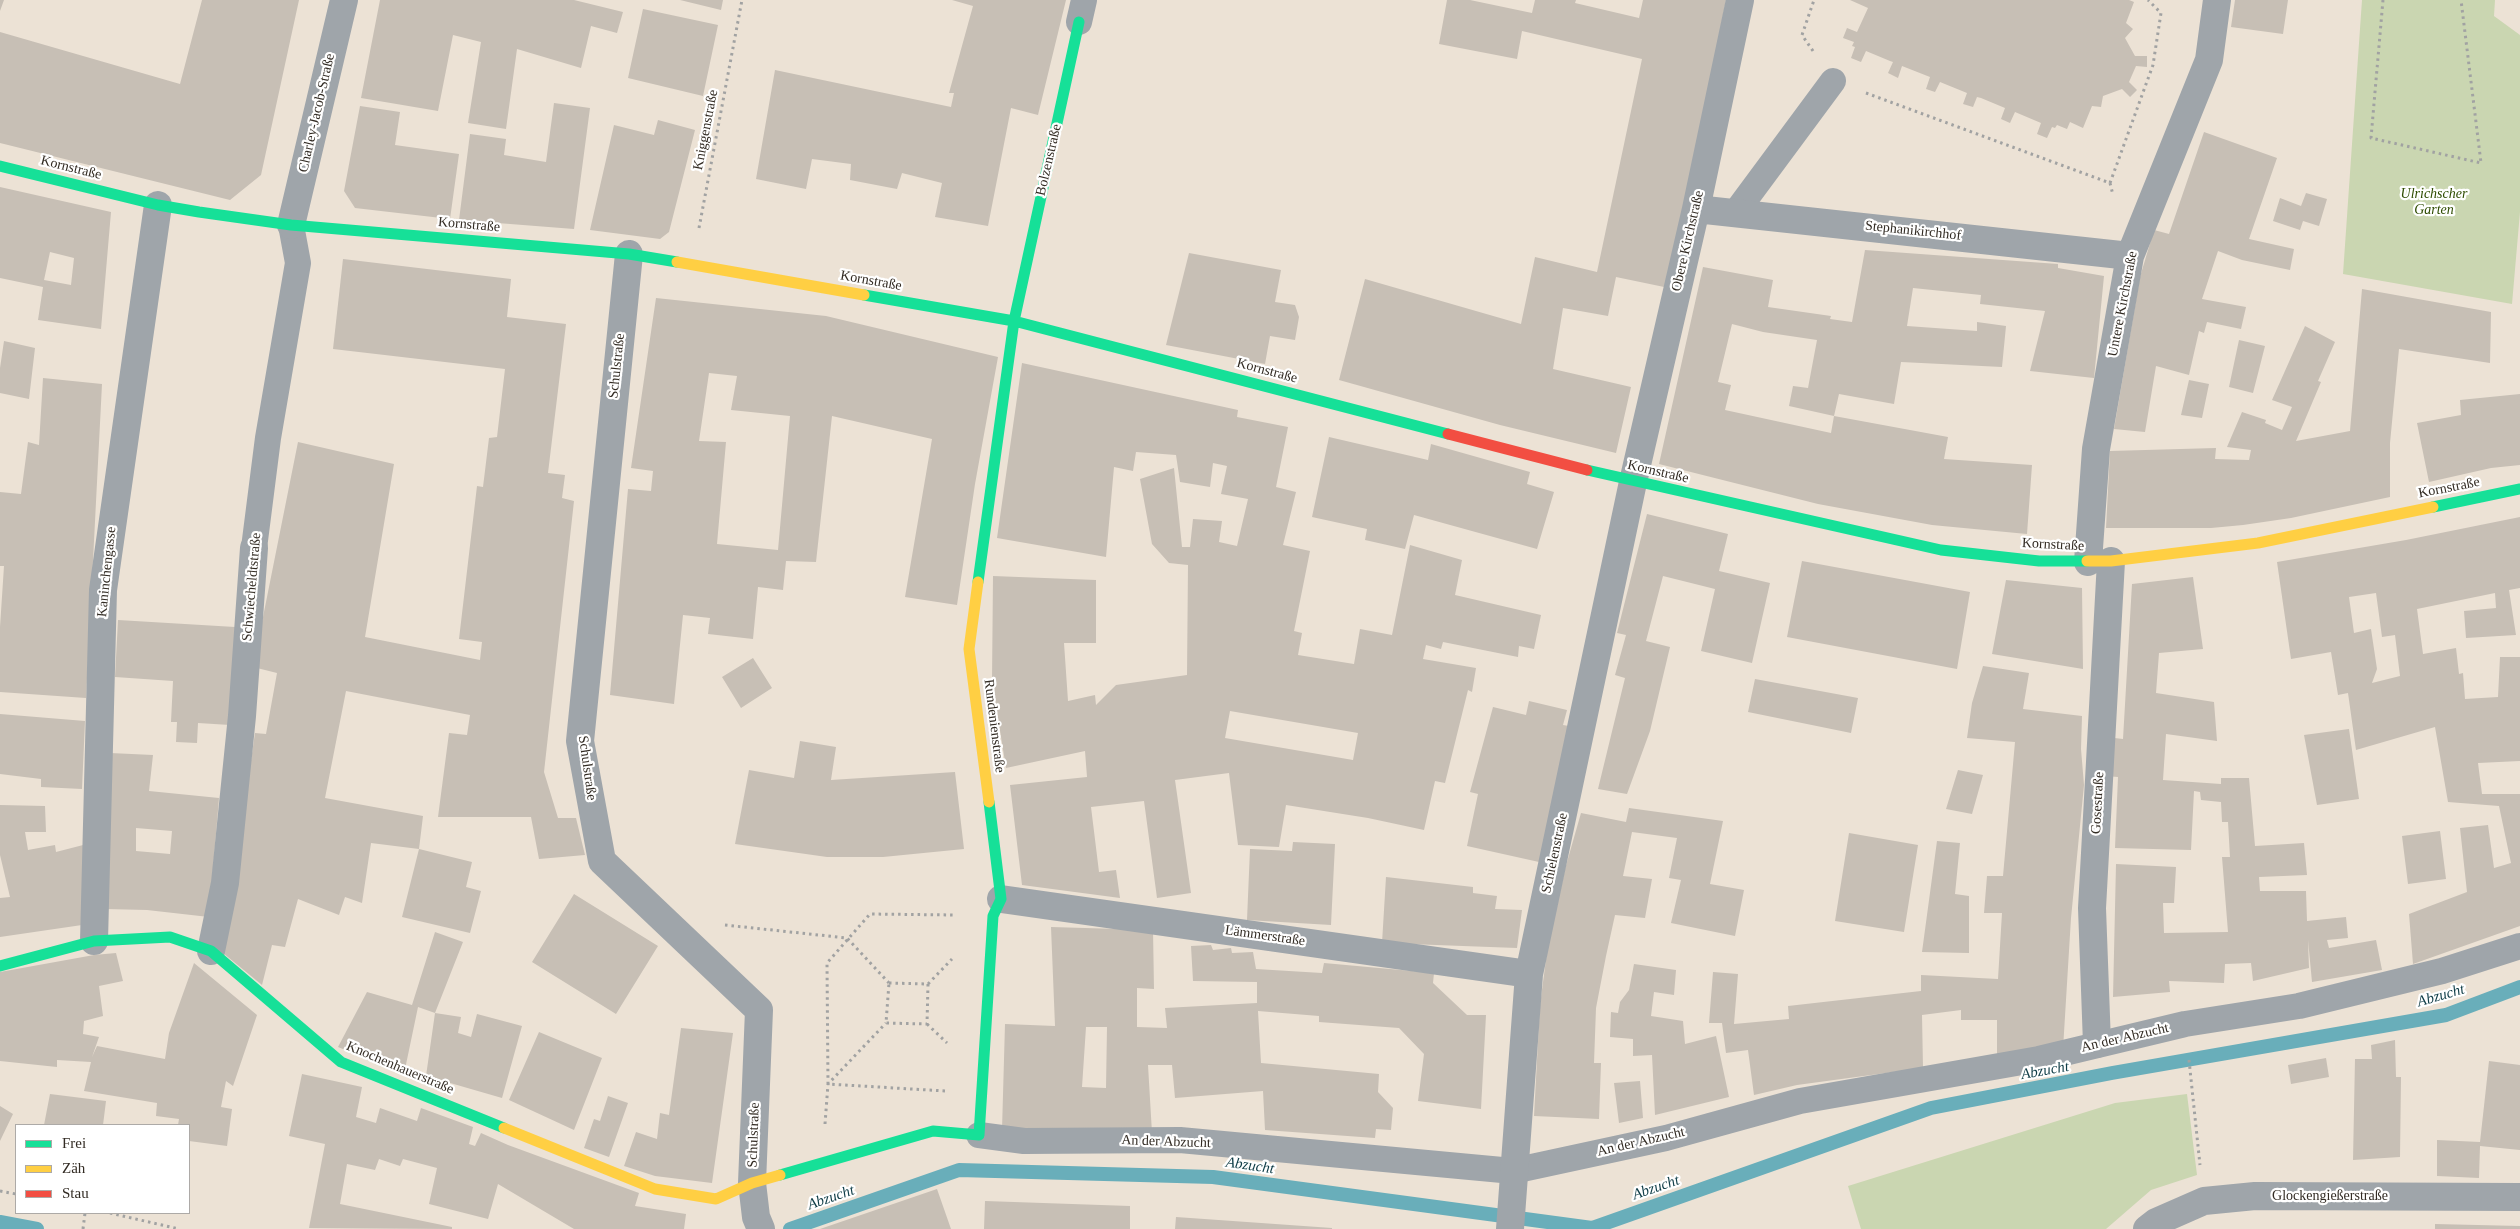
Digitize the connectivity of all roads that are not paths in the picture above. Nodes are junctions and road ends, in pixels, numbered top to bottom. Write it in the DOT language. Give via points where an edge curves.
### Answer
graph roads {
  1 [pos="344,0"];
  2 [pos="1740,0"];
  3 [pos="2217,0"];
  4 [pos="1082,11"];
  5 [pos="1833,81"];
  6 [pos="0,166"];
  7 [pos="158,205"];
  8 [pos="1696,209"];
  9 [pos="1736,212"];
  10 [pos="291,225"];
  11 [pos="628,254"];
  12 [pos="2130,256"];
  13 [pos="1014,321"];
  14 [pos="1633,482"];
  15 [pos="2520,489"];
  16 [pos="254,548"];
  17 [pos="2100,562"];
  18 [pos="997,907"];
  19 [pos="94,941"];
  20 [pos="2520,946"];
  21 [pos="211,951"];
  22 [pos="0,966"];
  23 [pos="1529,974"];
  24 [pos="2097,1044"];
  25 [pos="979,1135"];
  26 [pos="1513,1171"];
  27 [pos="752,1183"];
  28 [pos="2520,1197"];
  29 [pos="759,1223"];
  30 [pos="1510,1229"];
  31 [pos="2147,1229"];
  1 -- 10 [label="street, Charley-Jacob-Straße"];
  2 -- 8 [label="street, Obere Kirchstraße"];
  3 -- 12 [label="street, Untere Kirchstraße" via="2209,60"];
  4 -- 13 [label="street, Bolzenstraße"];
  5 -- 9 [label="lane"];
  6 -- 7 [label="street, Kornstraße"];
  7 -- 10 [label="street, Kornstraße"];
  7 -- 19 [label="street, Kaninchengasse" via="103,590"];
  8 -- 9 [label="street, Stephanikirchhof"];
  8 -- 14 [label="street, Obere Kirchstraße"];
  9 -- 12 [label="street, Stephanikirchhof"];
  10 -- 11 [label="street, Kornstraße"];
  10 -- 16 [label="lane, Schwiecheldtstraße" via="298,263 268,438"];
  11 -- 13 [label="street, Kornstraße"];
  11 -- 27 [label="street, Schulstraße" via="580,741 602,861 759,1010"];
  12 -- 17 [label="street, Untere Kirchstraße" via="2096,449"];
  13 -- 14 [label="street, Kornstraße"];
  13 -- 18 [label="street, Rundenienstraße" via="969,649"];
  14 -- 17 [label="street, Kornstraße" via="1941,550 2039,561"];
  14 -- 23 [label="street, Schielenstraße"];
  15 -- 17 [label="street, Kornstraße" via="2258,543"];
  16 -- 21 [label="street, Schwiecheldtstraße" via="242,716 225,883"];
  17 -- 24 [label="street, Gosestraße" via="2092,908"];
  18 -- 23 [label="street, Lämmerstraße"];
  18 -- 25 [label="street, Rundenienstraße"];
  19 -- 21 [label="street, Knochenhauerstraße" via="170,937"];
  19 -- 22 [label="street, Knochenhauerstraße"];
  20 -- 24 [label="lane, An der Abzucht" via="2442,971 2299,1006 2185,1024"];
  21 -- 27 [label="street, Knochenhauerstraße" via="341,1062 655,1188 716,1199"];
  23 -- 26 [label="street, Schielenstraße"];
  24 -- 26 [label="lane, An der Abzucht" via="2039,1059 1800,1101 1666,1138"];
  25 -- 26 [label="lane, An der Abzucht" via="1024,1141 1180,1140"];
  25 -- 27 [label="street, An der Abzucht" via="933,1131"];
  26 -- 30 [label="street, Schielenstraße"];
  27 -- 29 [label="street, Schulstraße"];
  28 -- 31 [label="street, Glockengießerstraße" via="2255,1196 2204,1201"];
}
